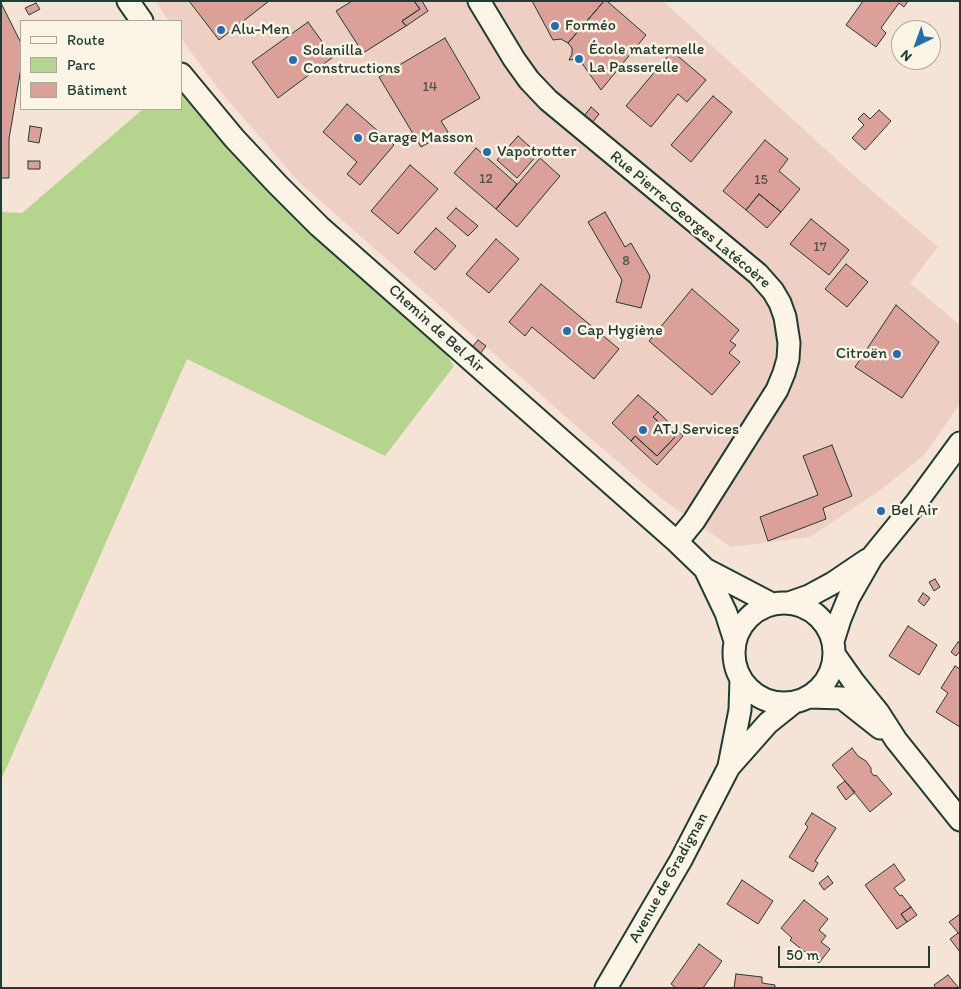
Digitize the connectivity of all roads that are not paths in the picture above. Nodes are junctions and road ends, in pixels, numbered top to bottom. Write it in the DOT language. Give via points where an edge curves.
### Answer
graph roads {
  1 [pos="128,1"];
  2 [pos="479,1"];
  3 [pos="141,20"];
  4 [pos="182,75"];
  5 [pos="960,443"];
  6 [pos="677,542"];
  7 [pos="872,557"];
  8 [pos="705,569"];
  9 [pos="781,604"];
  10 [pos="735,641"];
  11 [pos="834,647"];
  12 [pos="741,679"];
  13 [pos="801,700"];
  14 [pos="896,740"];
  15 [pos="729,766"];
  16 [pos="960,820"];
  17 [pos="606,988"];
  1 -- 3 [label="street"];
  2 -- 6 [label="street, Rue Pierre-Georges Latécoère" via="514,59 548,100 758,274 773,291 785,316 788,359 777,390 694,521"];
  4 -- 6 [label="street, Chemin de Bel Air" via="234,138 319,226"];
  5 -- 7 [label="street"];
  6 -- 8 [label="street, Chemin de Bel Air"];
  7 -- 9 [label="street" via="809,596"];
  7 -- 11 [label="street" via="849,597"];
  8 -- 9 [label="street, Chemin de Bel Air"];
  8 -- 10 [label="street, Chemin de Bel Air"];
  9 -- 10 [label="street" via="760,609 749,617"];
  9 -- 11 [label="street" via="804,607 817,615 827,627"];
  10 -- 12 [label="street" via="734,660"];
  11 -- 13 [label="street" via="833,666 828,678 820,689"];
  11 -- 14 [label="street" via="852,681"];
  12 -- 13 [label="street" via="758,696 769,701 781,704"];
  12 -- 15 [label="street, Avenue de Gradignan" via="740,710"];
  13 -- 14 [label="street" via="842,698"];
  13 -- 15 [label="street, Avenue de Gradignan" via="768,723"];
  14 -- 16 [label="street"];
  15 -- 17 [label="street, Avenue de Gradignan" via="681,860"];
}
